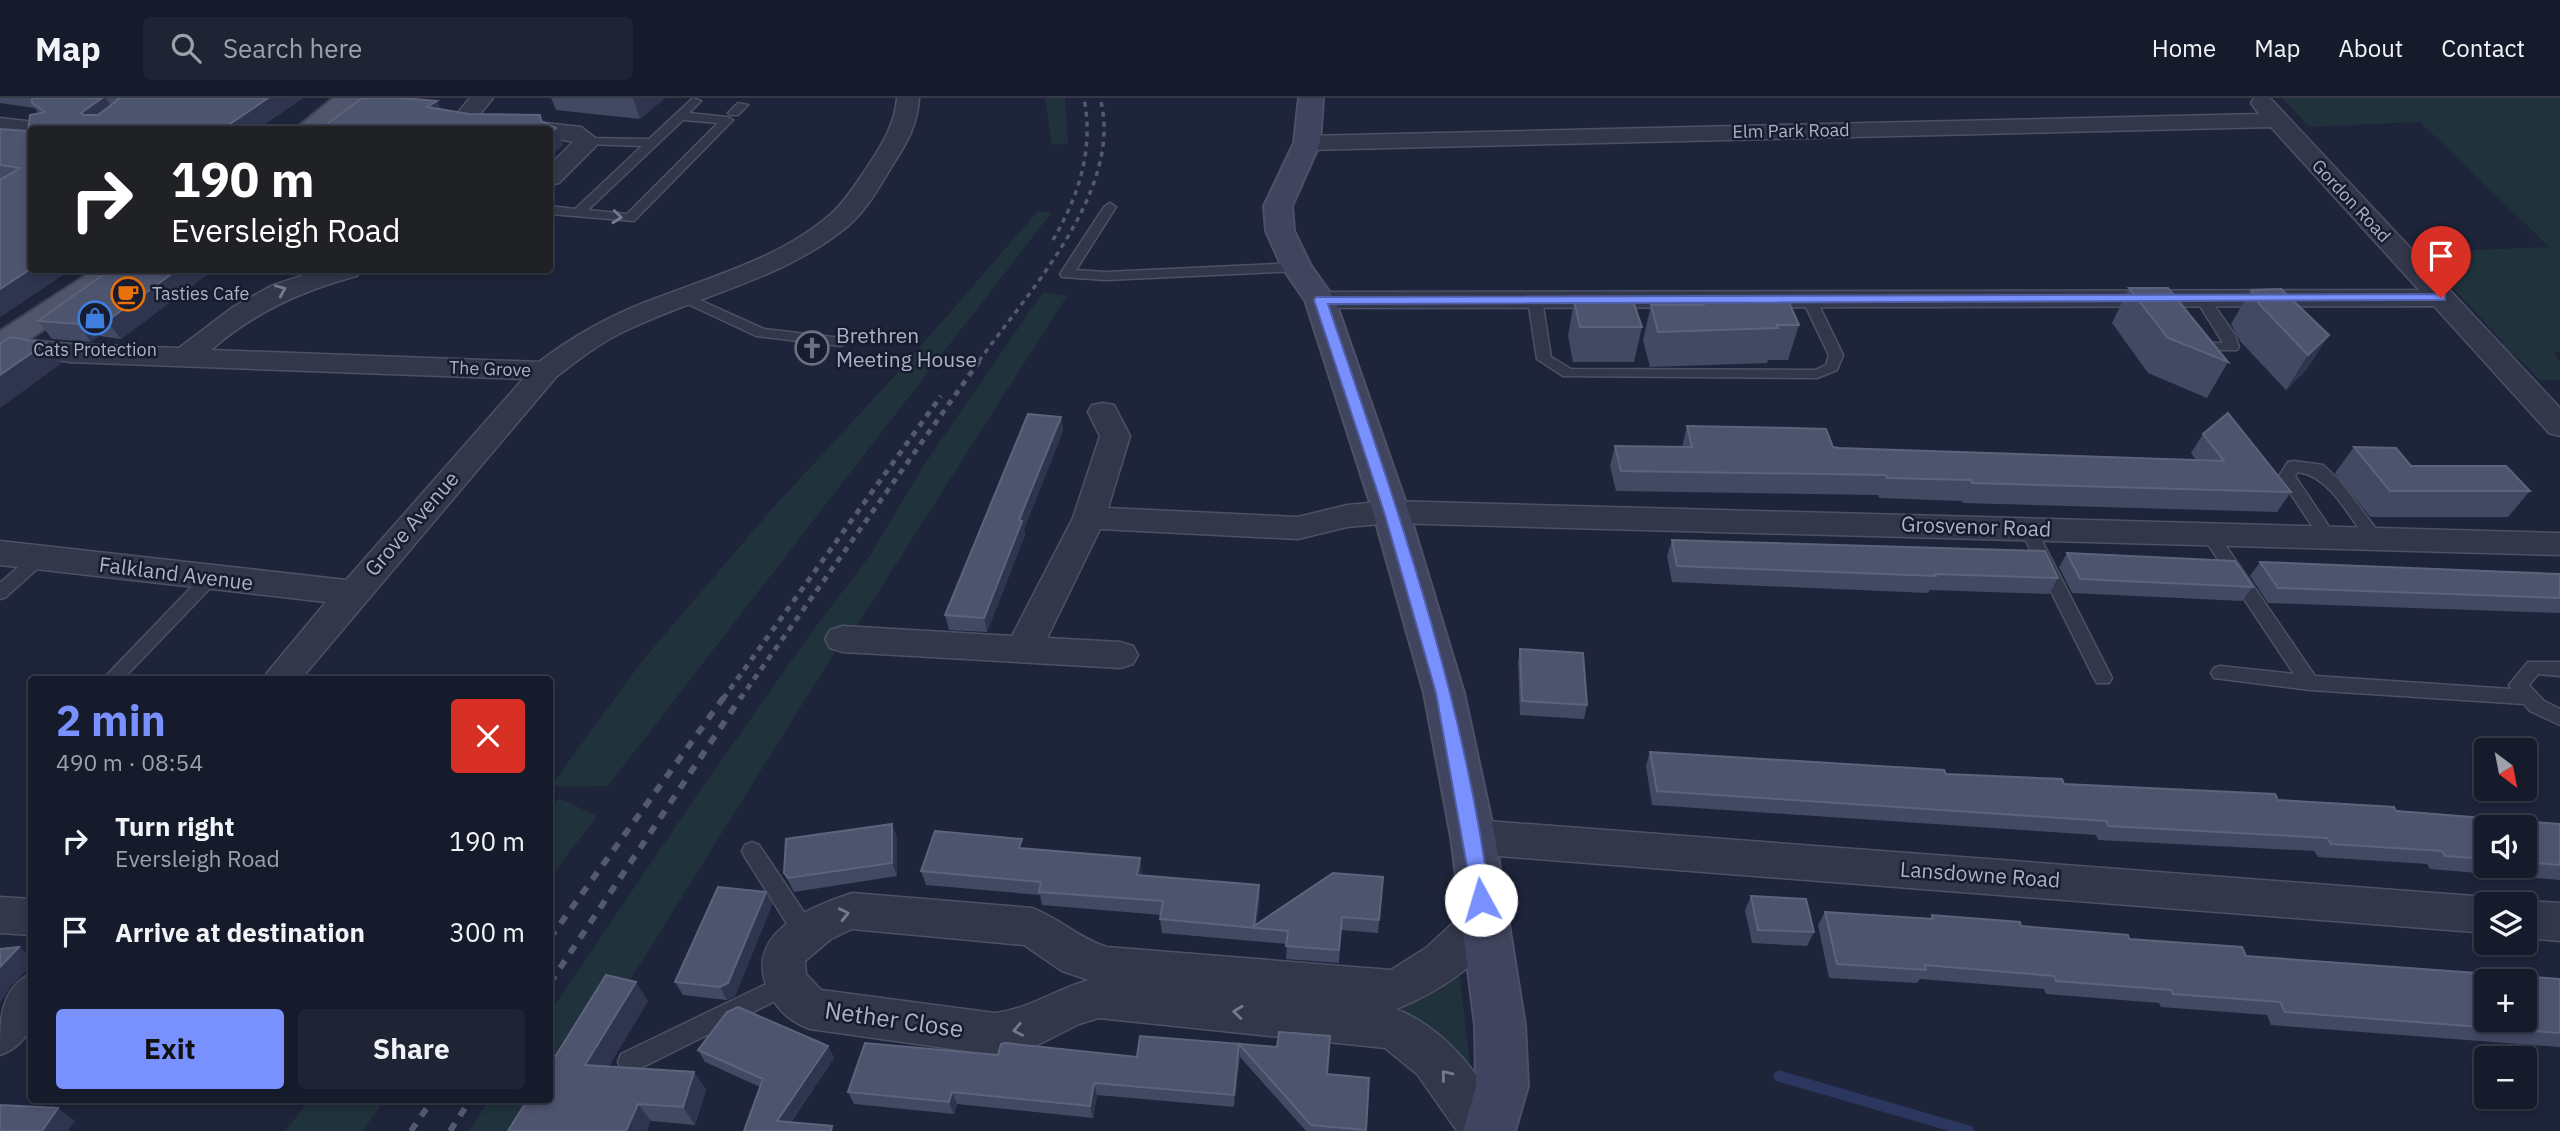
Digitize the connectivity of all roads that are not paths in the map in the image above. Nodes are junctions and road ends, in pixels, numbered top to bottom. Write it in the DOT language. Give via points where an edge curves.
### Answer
graph roads {
  1 [pos="342,98"];
  2 [pos="349,98"];
  3 [pos="482,98"];
  4 [pos="908,98"];
  5 [pos="1311,98"];
  6 [pos="2257,98"];
  7 [pos="734,113"];
  8 [pos="680,116"];
  9 [pos="2276,120"];
  10 [pos="0,125"];
  11 [pos="311,126"];
  12 [pos="512,126"];
  13 [pos="28,128"];
  14 [pos="553,130"];
  15 [pos="586,140"];
  16 [pos="652,143"];
  17 [pos="1307,143"];
  18 [pos="553,175"];
  19 [pos="1110,206"];
  20 [pos="553,210"];
  21 [pos="578,213"];
  22 [pos="1297,267"];
  23 [pos="108,273"];
  24 [pos="338,273"];
  25 [pos="682,296"];
  26 [pos="2203,298"];
  27 [pos="2441,298"];
  28 [pos="1809,299"];
  29 [pos="1320,300"];
  30 [pos="1535,300"];
  31 [pos="2170,313"];
  32 [pos="841,342"];
  33 [pos="1,344"];
  34 [pos="186,357"];
  35 [pos="546,371"];
  36 [pos="1103,412"];
  37 [pos="2560,426"];
  38 [pos="1391,512"];
  39 [pos="1090,518"];
  40 [pos="2028,529"];
  41 [pos="2209,534"];
  42 [pos="2328,537"];
  43 [pos="2374,538"];
  44 [pos="2560,544"];
  45 [pos="0,553"];
  46 [pos="39,558"];
  47 [pos="209,579"];
  48 [pos="0,593"];
  49 [pos="352,593"];
  50 [pos="844,639"];
  51 [pos="1023,650"];
  52 [pos="1120,655"];
  53 [pos="2560,669"];
  54 [pos="2220,673"];
  55 [pos="115,676"];
  56 [pos="283,676"];
  57 [pos="2103,678"];
  58 [pos="2310,683"];
  59 [pos="2529,697"];
  60 [pos="2560,718"];
  61 [pos="1473,837"];
  62 [pos="752,851"];
  63 [pos="2474,914"];
  64 [pos="0,915"];
  65 [pos="28,917"];
  66 [pos="2537,920"];
  67 [pos="1483,922"];
  68 [pos="2560,922"];
  69 [pos="804,931"];
  70 [pos="787,984"];
  71 [pos="28,998"];
  72 [pos="0,1034"];
  73 [pos="629,1062"];
  74 [pos="1487,1131"];
  1 -- 2 [label="lane"];
  2 -- 11 [label="main road"];
  3 -- 12 [label="street" via="466,116 477,122"];
  4 -- 25 [label="street, The Grove" via="890,152 841,219 789,252"];
  5 -- 17 [label="street"];
  6 -- 9 [label="street, Gordon Road"];
  7 -- 8 [label="lane"];
  7 -- 8 [label="lane" via="697,105"];
  21 -- 7 [label="lane, one-way" via="630,218"];
  8 -- 16 [label="lane"];
  9 -- 17 [label="street, Elm Park Road"];
  9 -- 27 [label="street, Gordon Road"];
  10 -- 13 [label="street"];
  14 -- 15 [label="street" via="573,132"];
  15 -- 16 [label="lane"];
  15 -- 18 [label="street"];
  16 -- 21 [label="lane"];
  17 -- 22 [label="street" via="1278,206 1280,231"];
  19 -- 22 [label="lane" via="1067,274"];
  20 -- 21 [label="lane"];
  22 -- 29 [label="street"];
  23 -- 33 [label="main road"];
  34 -- 24 [label="street, one-way" via="212,332 272,294"];
  25 -- 32 [label="lane" via="761,333"];
  25 -- 35 [label="street, The Grove" via="571,348"];
  26 -- 27 [label="street"];
  26 -- 31 [label="street"];
  26 -- 31 [label="lane" via="2232,347 2210,347"];
  27 -- 37 [label="street, Gordon Road"];
  28 -- 30 [label="street"];
  28 -- 30 [label="lane" via="1836,355 1832,367 1817,373 1568,373 1544,359"];
  28 -- 31 [label="street"];
  29 -- 30 [label="street"];
  29 -- 38 [label="street"];
  33 -- 34 [label="street, The Grove" via="71,353"];
  34 -- 35 [label="street, The Grove"];
  35 -- 49 [label="street, Grove Avenue"];
  36 -- 39 [label="street" via="1115,436"];
  38 -- 39 [label="street, Grosvenor Road" via="1347,516 1298,528"];
  38 -- 40 [label="street, Grosvenor Road"];
  38 -- 61 [label="street" via="1444,693"];
  39 -- 51 [label="street"];
  40 -- 41 [label="street, Grosvenor Road"];
  40 -- 57 [label="lane"];
  41 -- 42 [label="street, Grosvenor Road"];
  41 -- 58 [label="lane"];
  42 -- 43 [label="street, Grosvenor Road"];
  42 -- 43 [label="lane" via="2287,476 2294,466 2317,469"];
  43 -- 44 [label="street, Grosvenor Road"];
  45 -- 46 [label="street, Falkland Avenue"];
  46 -- 47 [label="street, Falkland Avenue"];
  46 -- 48 [label="lane"];
  47 -- 49 [label="street, Falkland Avenue"];
  47 -- 55 [label="lane"];
  49 -- 56 [label="street, Grove Avenue"];
  50 -- 51 [label="street"];
  51 -- 52 [label="street"];
  53 -- 59 [label="lane" via="2533,667 2518,685"];
  54 -- 58 [label="lane"];
  58 -- 59 [label="lane"];
  59 -- 60 [label="lane"];
  61 -- 63 [label="street, Lansdowne Road"];
  61 -- 67 [label="street"];
  62 -- 69 [label="lane"];
  64 -- 65 [label="street"];
  66 -- 68 [label="street"];
  69 -- 67 [label="street, one-way" via="826,918 852,911 1032,927 1077,957 1107,967 1393,990 1413,982 1454,952"];
  67 -- 74 [label="street" via="1500,1025 1502,1086"];
  69 -- 70 [label="street" via="786,951 783,973"];
  70 -- 73 [label="lane"];
  74 -- 70 [label="street, Nether Close, one-way" via="1414,1039 1391,1028 1099,998 1069,1006 1026,1030 995,1034 810,1009 790,994"];
  71 -- 72 [label="street"];
}
